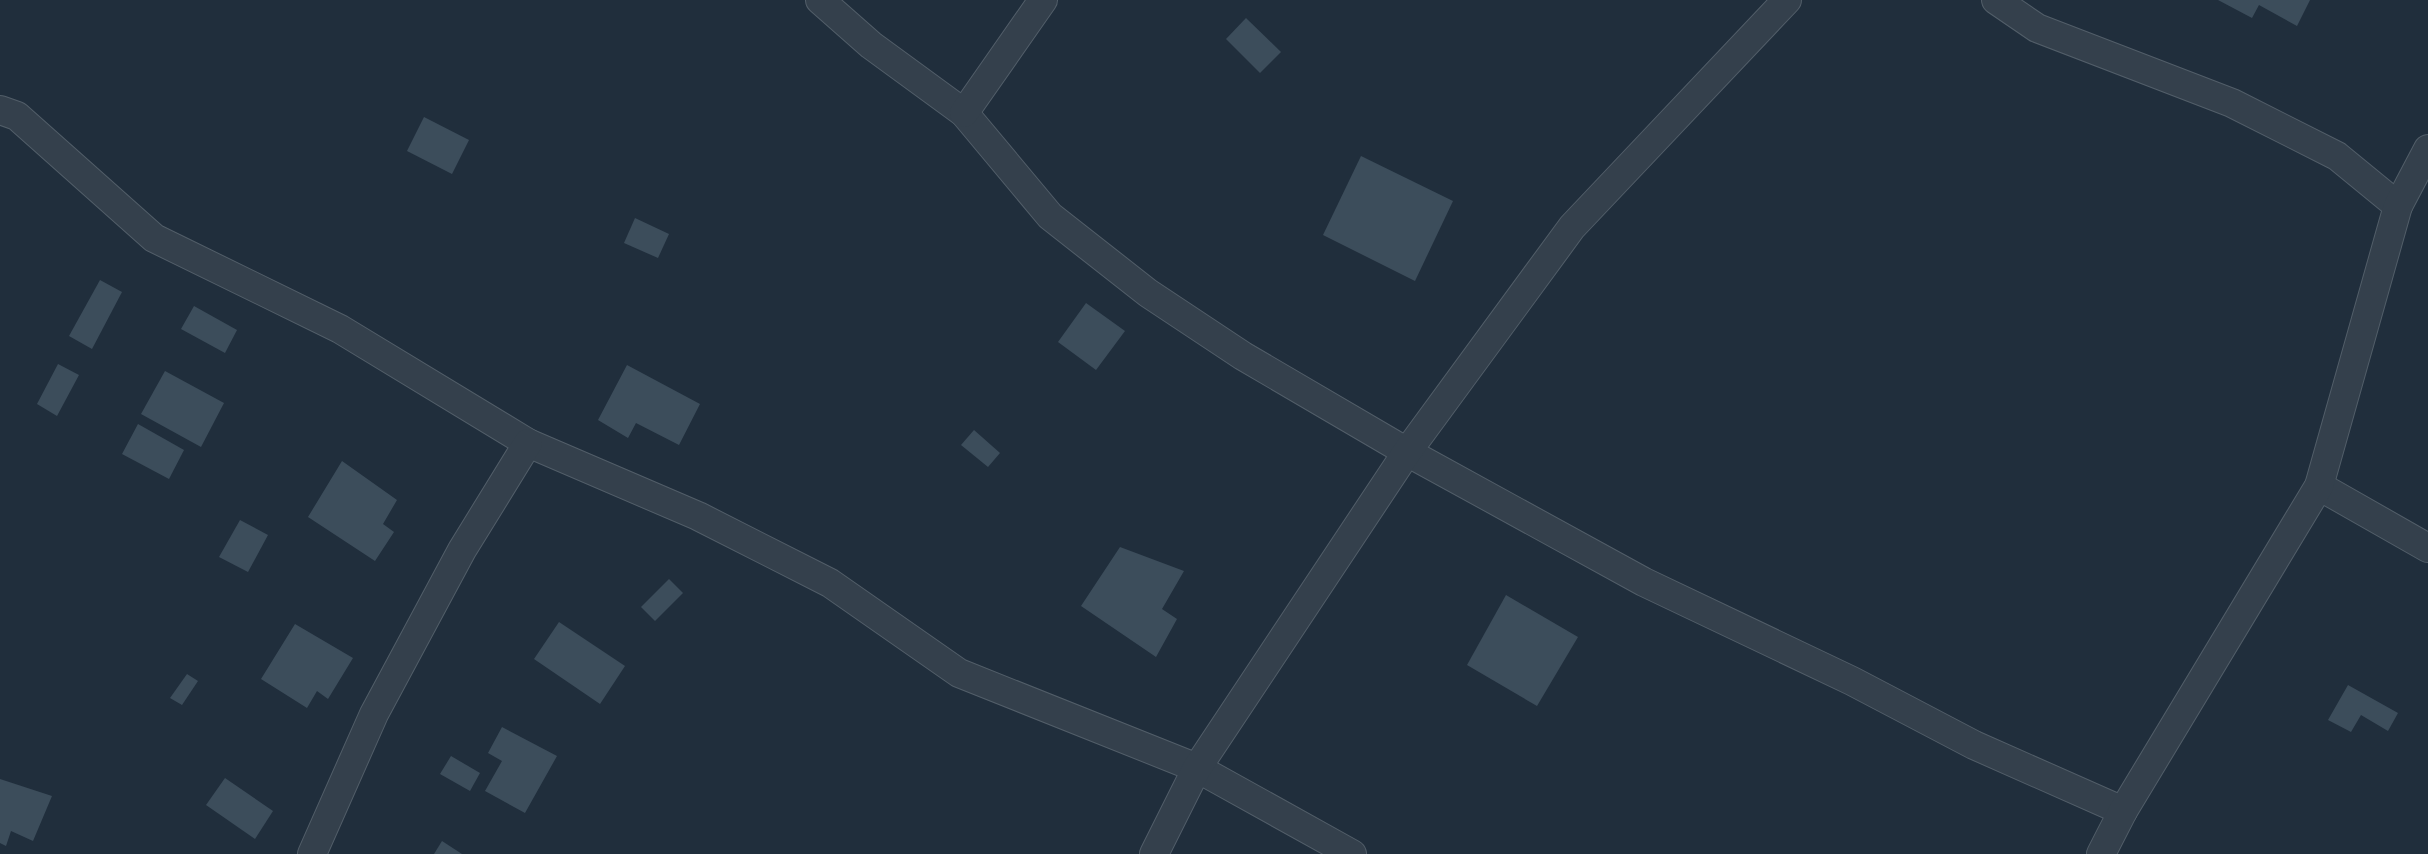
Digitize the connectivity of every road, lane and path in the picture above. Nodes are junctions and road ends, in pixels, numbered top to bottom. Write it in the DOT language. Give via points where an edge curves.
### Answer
graph roads {
  1 [pos="820,0"];
  2 [pos="1043,0"];
  3 [pos="1787,0"];
  4 [pos="1996,0"];
  5 [pos="0,110"];
  6 [pos="964,113"];
  7 [pos="2428,149"];
  8 [pos="2398,206"];
  9 [pos="528,443"];
  10 [pos="1407,452"];
  11 [pos="2319,486"];
  12 [pos="2428,548"];
  13 [pos="1197,768"];
  14 [pos="2123,811"];
  15 [pos="312,854"];
  16 [pos="1154,854"];
  17 [pos="1352,854"];
  18 [pos="2101,854"];
  1 -- 6 [label="street" via="871,45"];
  2 -- 6 [label="street"];
  3 -- 10 [label="street" via="1572,227"];
  4 -- 8 [label="street" via="2037,28 2232,103 2338,156"];
  5 -- 9 [label="street" via="17,116 154,238 340,329"];
  6 -- 10 [label="street" via="1050,216 1148,293 1242,356"];
  7 -- 8 [label="street"];
  8 -- 11 [label="street"];
  9 -- 13 [label="street" via="698,516 830,584 958,673"];
  9 -- 15 [label="street" via="462,550 374,714"];
  10 -- 13 [label="street"];
  10 -- 14 [label="street" via="1644,582 1852,681 1974,745"];
  11 -- 12 [label="street"];
  11 -- 14 [label="street"];
  13 -- 16 [label="street"];
  13 -- 17 [label="street"];
  14 -- 18 [label="street"];
}
